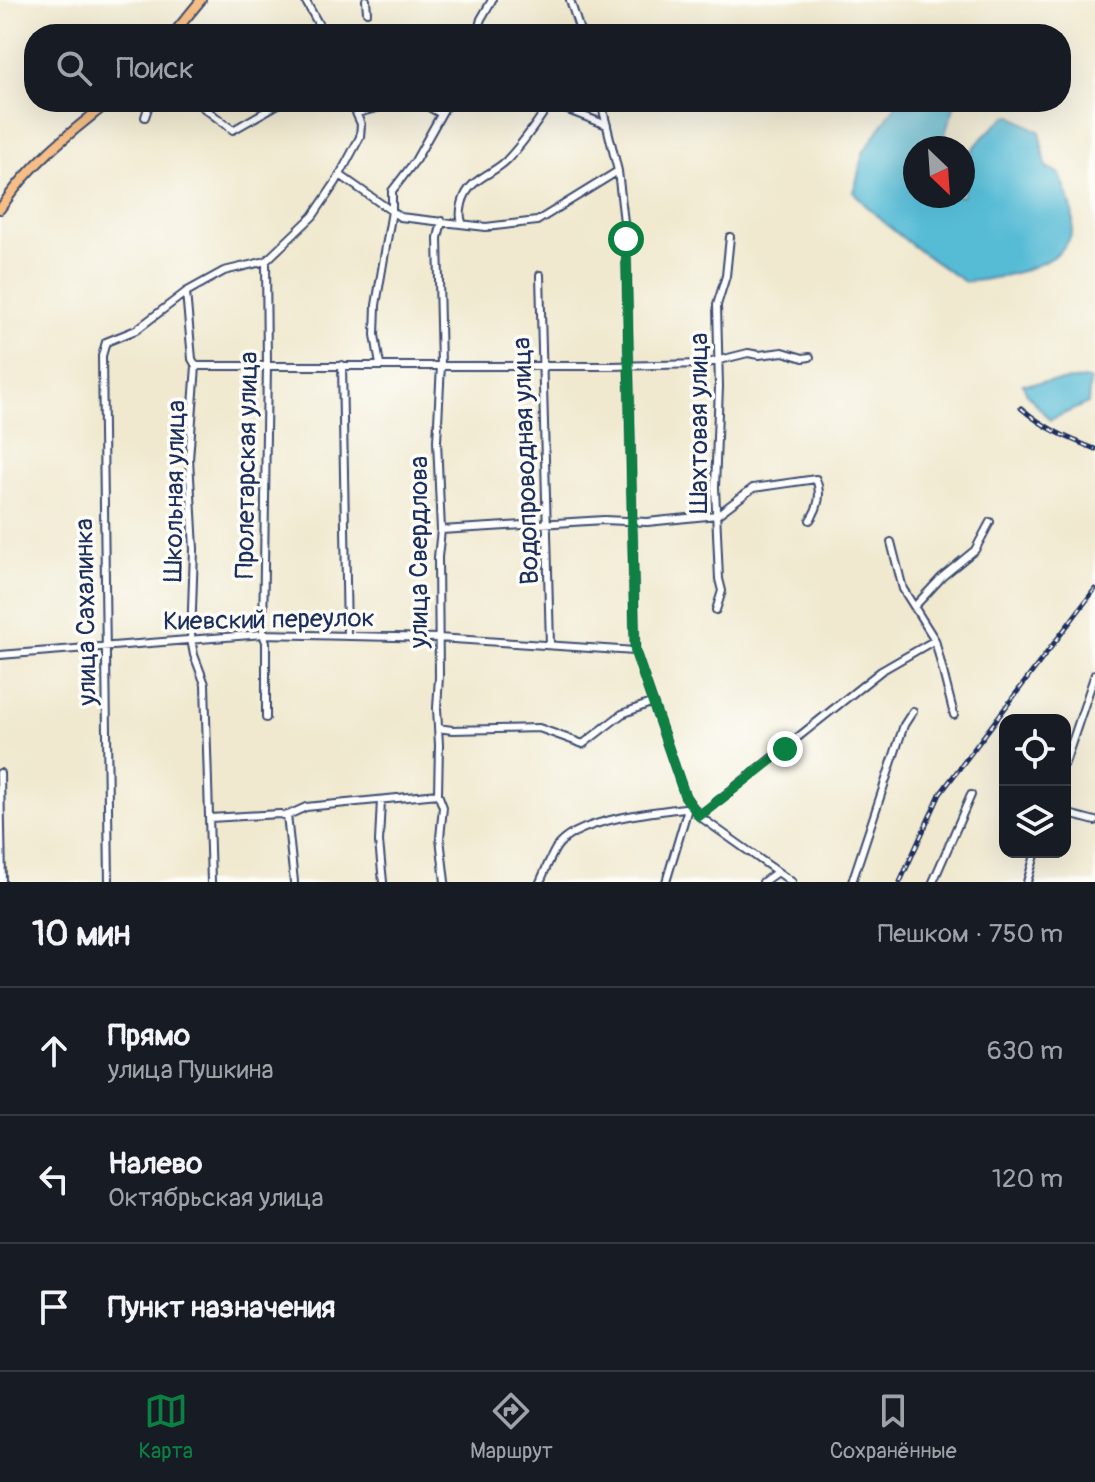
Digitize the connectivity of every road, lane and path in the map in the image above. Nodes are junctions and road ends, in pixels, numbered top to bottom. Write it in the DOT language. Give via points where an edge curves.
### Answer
graph roads {
  1 [pos="201,0"];
  2 [pos="305,0"];
  3 [pos="366,0"];
  4 [pos="492,0"];
  5 [pos="570,0"];
  6 [pos="367,12"];
  7 [pos="181,24"];
  8 [pos="318,24"];
  9 [pos="480,24"];
  10 [pos="578,24"];
  11 [pos="96,112"];
  12 [pos="147,112"];
  13 [pos="209,112"];
  14 [pos="264,112"];
  15 [pos="356,112"];
  16 [pos="438,112"];
  17 [pos="543,112"];
  18 [pos="572,112"];
  19 [pos="604,112"];
  20 [pos="441,114"];
  21 [pos="145,117"];
  22 [pos="607,125"];
  23 [pos="618,171"];
  24 [pos="340,175"];
  25 [pos="0,209"];
  26 [pos="392,211"];
  27 [pos="442,221"];
  28 [pos="462,222"];
  29 [pos="730,237"];
  30 [pos="266,261"];
  31 [pos="540,275"];
  32 [pos="186,292"];
  33 [pos="810,357"];
  34 [pos="718,359"];
  35 [pos="629,364"];
  36 [pos="267,365"];
  37 [pos="342,365"];
  38 [pos="380,365"];
  39 [pos="441,365"];
  40 [pos="543,365"];
  41 [pos="196,366"];
  42 [pos="717,515"];
  43 [pos="632,520"];
  44 [pos="810,520"];
  45 [pos="990,522"];
  46 [pos="547,525"];
  47 [pos="441,530"];
  48 [pos="891,542"];
  49 [pos="915,606"];
  50 [pos="716,610"];
  51 [pos="263,634"];
  52 [pos="347,636"];
  53 [pos="438,638"];
  54 [pos="191,639"];
  55 [pos="935,640"];
  56 [pos="106,644"];
  57 [pos="550,645"];
  58 [pos="635,651"];
  59 [pos="0,655"];
  60 [pos="1095,674"];
  61 [pos="653,702"];
  62 [pos="913,711"];
  63 [pos="954,715"];
  64 [pos="266,718"];
  65 [pos="438,728"];
  66 [pos="1071,745"];
  67 [pos="0,773"];
  68 [pos="438,794"];
  69 [pos="971,795"];
  70 [pos="381,800"];
  71 [pos="691,808"];
  72 [pos="287,815"];
  73 [pos="1071,815"];
  74 [pos="699,816"];
  75 [pos="210,818"];
  76 [pos="1095,821"];
  77 [pos="1034,858"];
  78 [pos="777,872"];
  79 [pos="2,882"];
  80 [pos="109,882"];
  81 [pos="211,882"];
  82 [pos="294,882"];
  83 [pos="383,882"];
  84 [pos="445,882"];
  85 [pos="540,882"];
  86 [pos="666,882"];
  87 [pos="763,882"];
  88 [pos="792,882"];
  89 [pos="852,882"];
  90 [pos="933,882"];
  91 [pos="1027,882"];
  1 -- 7 [label="main road"];
  2 -- 8 [label="street"];
  3 -- 6 [label="street"];
  4 -- 9 [label="street"];
  5 -- 10 [label="street"];
  11 -- 25 [label="main road" via="59,140"];
  12 -- 21 [label="street"];
  13 -- 14 [label="street" via="233,130"];
  15 -- 24 [label="street" via="360,137"];
  16 -- 20 [label="street"];
  17 -- 28 [label="street" via="505,162 465,193"];
  18 -- 22 [label="street"];
  19 -- 22 [label="street"];
  20 -- 26 [label="street" via="392,191"];
  22 -- 23 [label="street"];
  23 -- 28 [label="street" via="537,221 486,227"];
  23 -- 35 [label="street" via="626,239"];
  24 -- 26 [label="street"];
  24 -- 30 [label="street" via="313,216"];
  26 -- 27 [label="street" via="400,217"];
  26 -- 38 [label="street" via="376,305"];
  27 -- 28 [label="street"];
  27 -- 39 [label="street, улица Свердлова"];
  29 -- 34 [label="street, Шахтовая улица" via="717,305"];
  30 -- 32 [label="street" via="224,271"];
  30 -- 36 [label="street, Пролетарская улица"];
  31 -- 40 [label="street, Водопроводная улица"];
  32 -- 41 [label="street, Школьная улица"];
  32 -- 56 [label="street, улица Сахалинка" via="136,330 106,342 102,356"];
  33 -- 34 [label="street" via="783,352"];
  34 -- 35 [label="street" via="704,364"];
  34 -- 42 [label="street, Шахтовая улица"];
  35 -- 40 [label="street"];
  35 -- 43 [label="street"];
  36 -- 37 [label="street"];
  36 -- 41 [label="street"];
  36 -- 51 [label="street, Пролетарская улица"];
  37 -- 38 [label="street"];
  37 -- 52 [label="street"];
  38 -- 39 [label="street"];
  39 -- 40 [label="street"];
  39 -- 47 [label="street, улица Свердлова"];
  40 -- 46 [label="street, Водопроводная улица"];
  41 -- 54 [label="street, Школьная улица" via="189,459"];
  42 -- 43 [label="street"];
  42 -- 44 [label="street" via="753,488 816,479 818,509"];
  42 -- 50 [label="street, Шахтовая улица" via="722,591"];
  43 -- 46 [label="street"];
  43 -- 58 [label="street"];
  45 -- 49 [label="street" via="975,550"];
  46 -- 47 [label="street"];
  46 -- 57 [label="street, Водопроводная улица"];
  47 -- 53 [label="street, улица Свердлова"];
  48 -- 49 [label="street" via="903,589"];
  49 -- 55 [label="street"];
  51 -- 52 [label="street, Киевский переулок"];
  51 -- 54 [label="street, Киевский переулок"];
  51 -- 64 [label="street, Пролетарская улица"];
  52 -- 53 [label="street, Киевский переулок"];
  53 -- 57 [label="street, Киевский переулок"];
  53 -- 65 [label="street, улица Свердлова"];
  54 -- 56 [label="street, Киевский переулок"];
  54 -- 75 [label="street, Школьная улица" via="205,684"];
  55 -- 63 [label="street"];
  55 -- 74 [label="street" via="881,671"];
  56 -- 59 [label="street, Киевский переулок"];
  56 -- 80 [label="street, улица Сахалинка"];
  57 -- 58 [label="street, Киевский переулок"];
  58 -- 61 [label="street"];
  60 -- 66 [label="street"];
  61 -- 65 [label="street" via="622,714 583,744 539,728"];
  61 -- 71 [label="street"];
  62 -- 89 [label="street"];
  65 -- 68 [label="street, улица Свердлова"];
  67 -- 79 [label="street"];
  68 -- 70 [label="street"];
  68 -- 84 [label="street, улица Свердлова"];
  69 -- 90 [label="street"];
  70 -- 72 [label="street" via="306,807"];
  70 -- 83 [label="street"];
  71 -- 74 [label="street"];
  71 -- 85 [label="street" via="594,824 557,845"];
  71 -- 86 [label="street"];
  72 -- 75 [label="street"];
  72 -- 82 [label="street"];
  73 -- 76 [label="street"];
  74 -- 78 [label="street"];
  75 -- 81 [label="street, Школьная улица"];
  77 -- 91 [label="street"];
  78 -- 87 [label="street"];
  78 -- 88 [label="street"];
}
